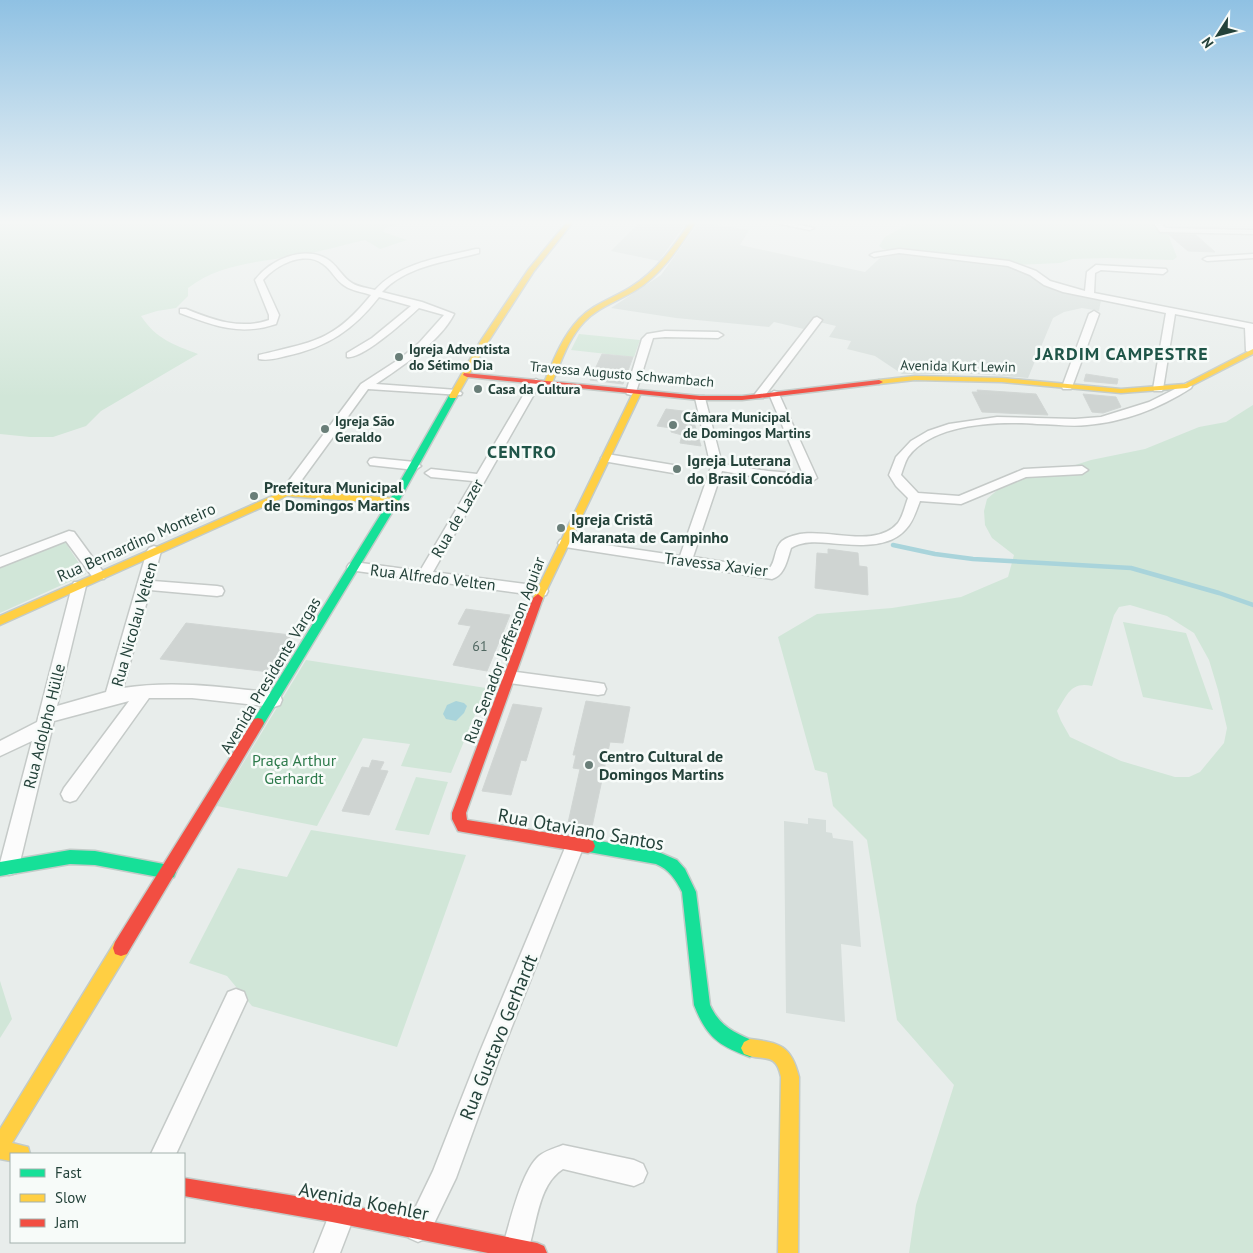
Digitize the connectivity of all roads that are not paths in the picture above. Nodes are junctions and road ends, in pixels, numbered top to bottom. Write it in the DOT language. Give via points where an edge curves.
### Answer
graph roads {
  1 [pos="259,280"];
  2 [pos="343,280"];
  3 [pos="391,280"];
  4 [pos="524,280"];
  5 [pos="645,280"];
  6 [pos="1046,280"];
  7 [pos="1090,280"];
  8 [pos="377,294"];
  9 [pos="1088,294"];
  10 [pos="419,304"];
  11 [pos="1171,310"];
  12 [pos="182,311"];
  13 [pos="1094,314"];
  14 [pos="817,320"];
  15 [pos="1252,327"];
  16 [pos="718,335"];
  17 [pos="1252,351"];
  18 [pos="351,355"];
  19 [pos="263,357"];
  20 [pos="467,375"];
  21 [pos="542,382"];
  22 [pos="365,386"];
  23 [pos="1187,386"];
  24 [pos="1067,387"];
  25 [pos="1158,389"];
  26 [pos="1136,390"];
  27 [pos="634,392"];
  28 [pos="457,393"];
  29 [pos="774,394"];
  30 [pos="759,396"];
  31 [pos="700,398"];
  32 [pos="1152,404"];
  33 [pos="606,458"];
  34 [pos="374,462"];
  35 [pos="415,466"];
  36 [pos="717,467"];
  37 [pos="673,469"];
  38 [pos="1082,470"];
  39 [pos="431,473"];
  40 [pos="480,478"];
  41 [pos="286,493"];
  42 [pos="915,497"];
  43 [pos="394,501"];
  44 [pos="565,543"];
  45 [pos="154,551"];
  46 [pos="0,562"];
  47 [pos="685,562"];
  48 [pos="354,567"];
  49 [pos="99,576"];
  50 [pos="424,576"];
  51 [pos="145,585"];
  52 [pos="79,586"];
  53 [pos="217,591"];
  54 [pos="541,591"];
  55 [pos="0,621"];
  56 [pos="509,677"];
  57 [pos="598,689"];
  58 [pos="145,691"];
  59 [pos="113,697"];
  60 [pos="274,700"];
  61 [pos="45,721"];
  62 [pos="0,749"];
  63 [pos="70,794"];
  64 [pos="459,814"];
  65 [pos="576,843"];
  66 [pos="4,867"];
  67 [pos="169,872"];
  68 [pos="236,1000"];
  69 [pos="0,1148"];
  70 [pos="17,1153"];
  71 [pos="163,1153"];
  72 [pos="634,1172"];
  73 [pos="185,1187"];
  74 [pos="342,1214"];
  75 [pos="418,1229"];
  76 [pos="526,1251"];
  77 [pos="327,1253"];
  78 [pos="788,1253"];
  1 -- 12 [label="street" via="274,315 273,322 267,325 227,327"];
  2 -- 8 [label="street"];
  3 -- 8 [label="street"];
  4 -- 20 [label="main road, Avenida Presidente Vargas" via="484,342"];
  5 -- 21 [label="main road" via="585,317"];
  6 -- 9 [label="street"];
  7 -- 9 [label="street"];
  8 -- 10 [label="street"];
  8 -- 19 [label="street" via="353,321 323,342"];
  9 -- 11 [label="street"];
  10 -- 18 [label="street"];
  10 -- 22 [label="street" via="449,314 405,360"];
  11 -- 15 [label="street"];
  11 -- 25 [label="street"];
  13 -- 24 [label="street"];
  14 -- 30 [label="street"];
  15 -- 17 [label="street"];
  16 -- 27 [label="street" via="650,336"];
  17 -- 23 [label="main road, Avenida Kurt Lewin"];
  20 -- 21 [label="main road, Travessa Augusto Schwambach"];
  20 -- 28 [label="main road, Avenida Presidente Vargas"];
  21 -- 27 [label="main road, Travessa Augusto Schwambach"];
  21 -- 40 [label="street, Rua de Lazer"];
  22 -- 28 [label="street"];
  22 -- 41 [label="street"];
  23 -- 25 [label="main road, Avenida Kurt Lewin"];
  23 -- 32 [label="street"];
  24 -- 26 [label="main road, Avenida Kurt Lewin"];
  24 -- 29 [label="main road, Avenida Kurt Lewin" via="1002,380 915,378"];
  25 -- 26 [label="main road, Avenida Kurt Lewin"];
  26 -- 32 [label="street"];
  27 -- 31 [label="main road, Travessa Augusto Schwambach"];
  27 -- 33 [label="main road, Rua Senador Jefferson Aguiar"];
  28 -- 35 [label="main road, Avenida Presidente Vargas"];
  29 -- 30 [label="main road, Travessa Augusto Schwambach"];
  29 -- 36 [label="street" via="812,478"];
  30 -- 31 [label="main road, Travessa Augusto Schwambach"];
  31 -- 36 [label="street"];
  32 -- 42 [label="street" via="1089,422 1012,420 942,429 911,446 901,455 896,466 895,475"];
  33 -- 37 [label="street"];
  33 -- 44 [label="main road, Rua Senador Jefferson Aguiar"];
  34 -- 35 [label="street"];
  35 -- 43 [label="main road, Avenida Presidente Vargas"];
  36 -- 47 [label="street"];
  38 -- 42 [label="street" via="1024,473 961,500"];
  39 -- 40 [label="street"];
  40 -- 50 [label="street, Rua de Lazer"];
  41 -- 43 [label="main road"];
  41 -- 45 [label="main road, Rua Bernardino Monteiro"];
  42 -- 47 [label="street, Travessa Xavier" via="906,520 893,533 873,540 795,540 785,546 778,568 772,574"];
  43 -- 48 [label="main road, Avenida Presidente Vargas"];
  44 -- 47 [label="street, Travessa Xavier"];
  44 -- 54 [label="main road, Rua Senador Jefferson Aguiar"];
  45 -- 49 [label="main road, Rua Bernardino Monteiro"];
  45 -- 51 [label="street, Rua Nicolau Velten"];
  46 -- 49 [label="street" via="69,534"];
  48 -- 50 [label="street, Rua Alfredo Velten"];
  48 -- 60 [label="main road, Avenida Presidente Vargas"];
  49 -- 52 [label="main road, Rua Bernardino Monteiro"];
  50 -- 54 [label="street, Rua Alfredo Velten"];
  51 -- 53 [label="street"];
  51 -- 59 [label="street, Rua Nicolau Velten"];
  52 -- 55 [label="main road, Rua Bernardino Monteiro"];
  52 -- 61 [label="street, Rua Adolpho Hülle"];
  54 -- 56 [label="main road, Rua Senador Jefferson Aguiar"];
  56 -- 57 [label="street"];
  56 -- 64 [label="main road, Rua Senador Jefferson Aguiar"];
  58 -- 59 [label="street"];
  58 -- 60 [label="street" via="206,692"];
  58 -- 63 [label="street"];
  59 -- 61 [label="street"];
  60 -- 67 [label="main road, Avenida Presidente Vargas"];
  61 -- 62 [label="street"];
  61 -- 66 [label="street, Rua Adolpho Hülle"];
  64 -- 65 [label="main road, Rua Otaviano Santos" via="463,826"];
  65 -- 75 [label="street, Rua Gustavo Gerhardt" via="443,1178"];
  65 -- 78 [label="main road, Rua Otaviano Santos" via="651,856 671,864 689,892 702,1005 707,1021 727,1041 776,1051 784,1057 791,1081"];
  66 -- 67 [label="main road" via="70,857 95,858"];
  67 -- 69 [label="main road, Avenida Presidente Vargas"];
  68 -- 71 [label="street"];
  69 -- 70 [label="main road"];
  72 -- 76 [label="street" via="563,1157 553,1161 537,1181"];
  73 -- 74 [label="main road, Avenida Koehler"];
  74 -- 75 [label="main road, Avenida Koehler"];
  74 -- 77 [label="street"];
  75 -- 76 [label="main road, Avenida Koehler"];
}
